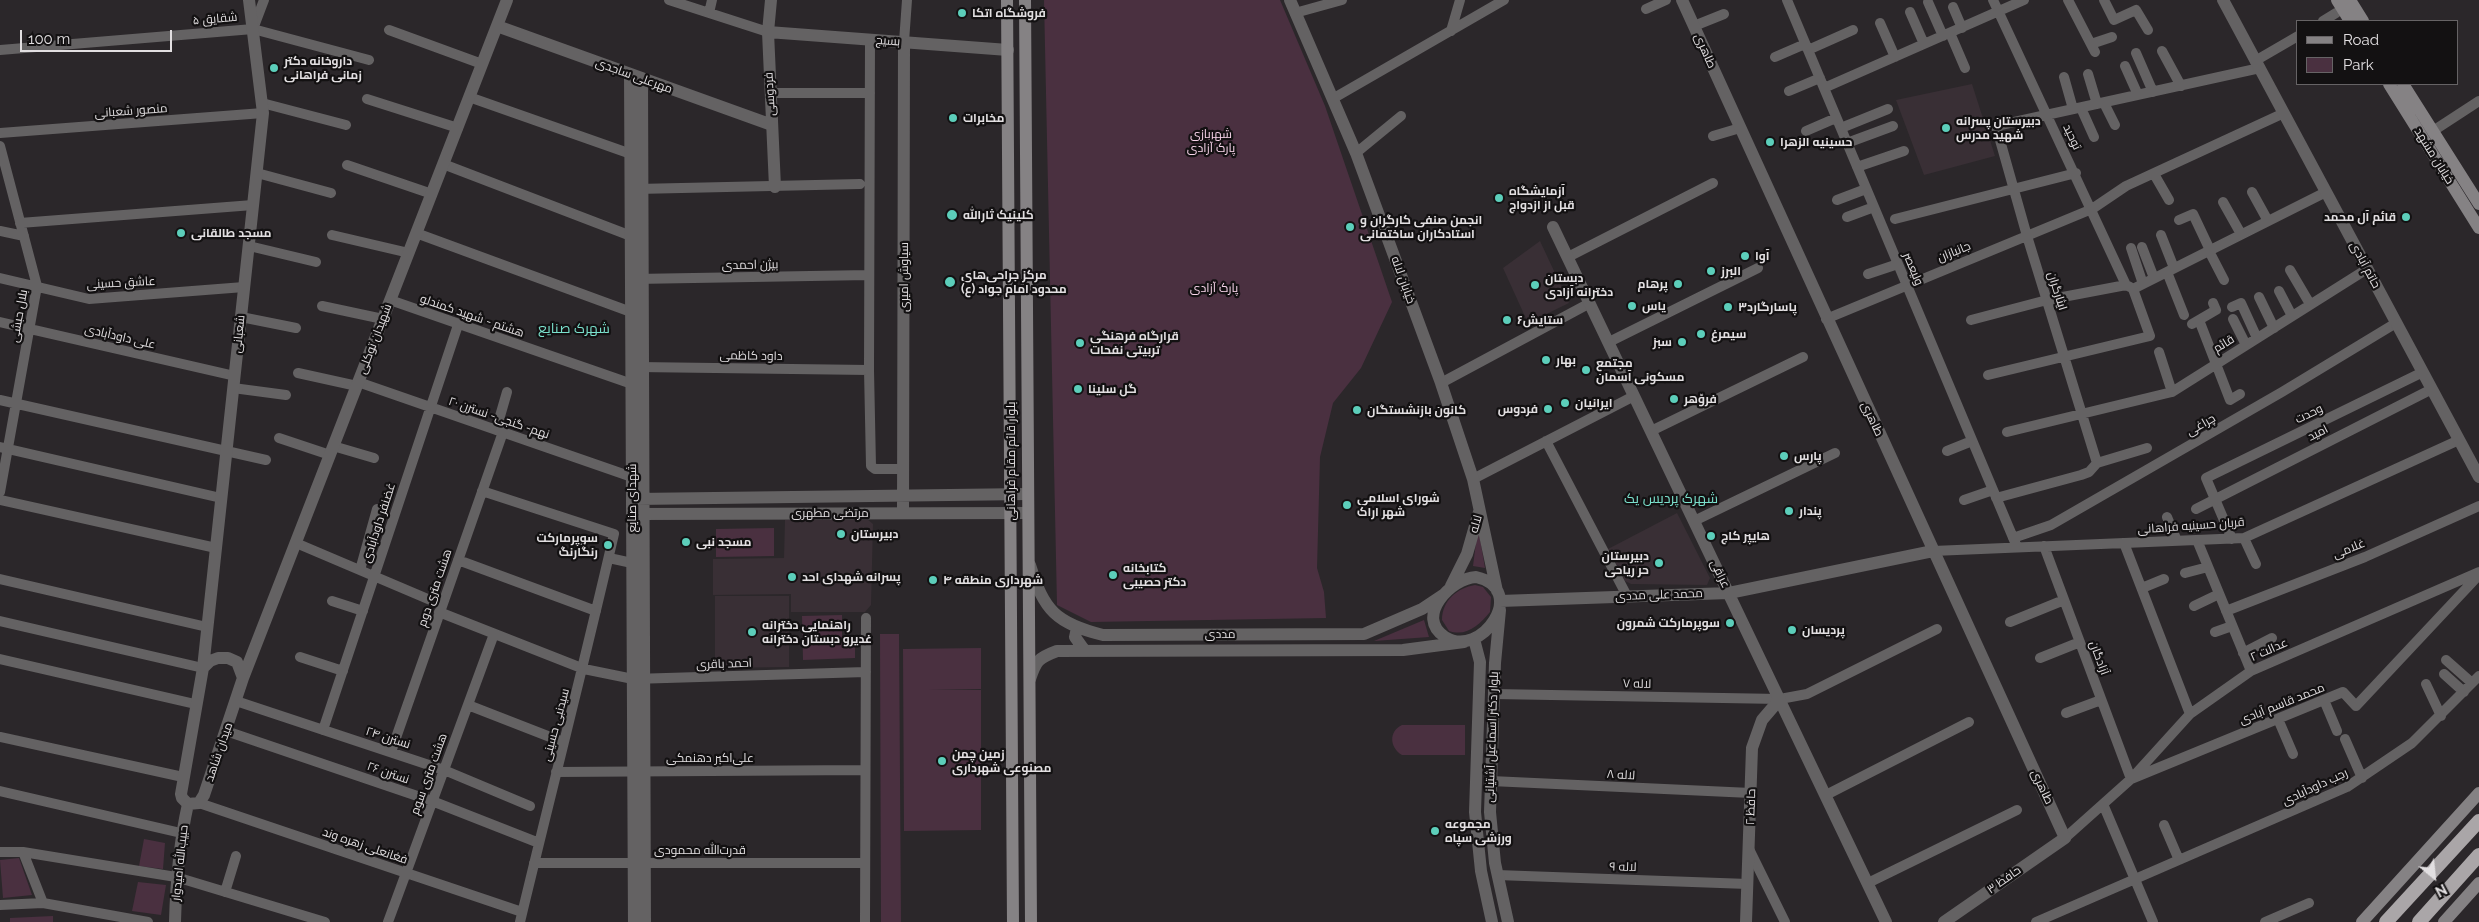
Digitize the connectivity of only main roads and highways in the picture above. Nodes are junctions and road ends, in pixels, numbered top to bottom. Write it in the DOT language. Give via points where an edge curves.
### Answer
graph roads {
  1 [pos="1007,0"];
  2 [pos="1026,0"];
  3 [pos="2337,0"];
  4 [pos="2350,0"];
  5 [pos="2349,20"];
  6 [pos="2362,20"];
  7 [pos="2390,85"];
  8 [pos="2404,85"];
  9 [pos="2477,196"];
  10 [pos="2479,228"];
  11 [pos="2479,793"];
  12 [pos="2479,821"];
  13 [pos="2479,855"];
  14 [pos="2479,883"];
  15 [pos="1013,922"];
  16 [pos="1031,922"];
  17 [pos="2362,922"];
  18 [pos="2386,922"];
  19 [pos="2419,922"];
  20 [pos="2444,922"];
  1 -- 15 [label="main road, بلوار قائم مقام فراهانی"];
  2 -- 16 [label="main road, بلوار قائم مقام فراهانی"];
  3 -- 5 [label="main road"];
  4 -- 6 [label="main road"];
  7 -- 10 [label="main road, خیابان مشهد"];
  8 -- 9 [label="main road, خیابان مشهد"];
  11 -- 17 [label="main road"];
  12 -- 18 [label="highway"];
  13 -- 19 [label="highway"];
  14 -- 20 [label="main road"];
}
